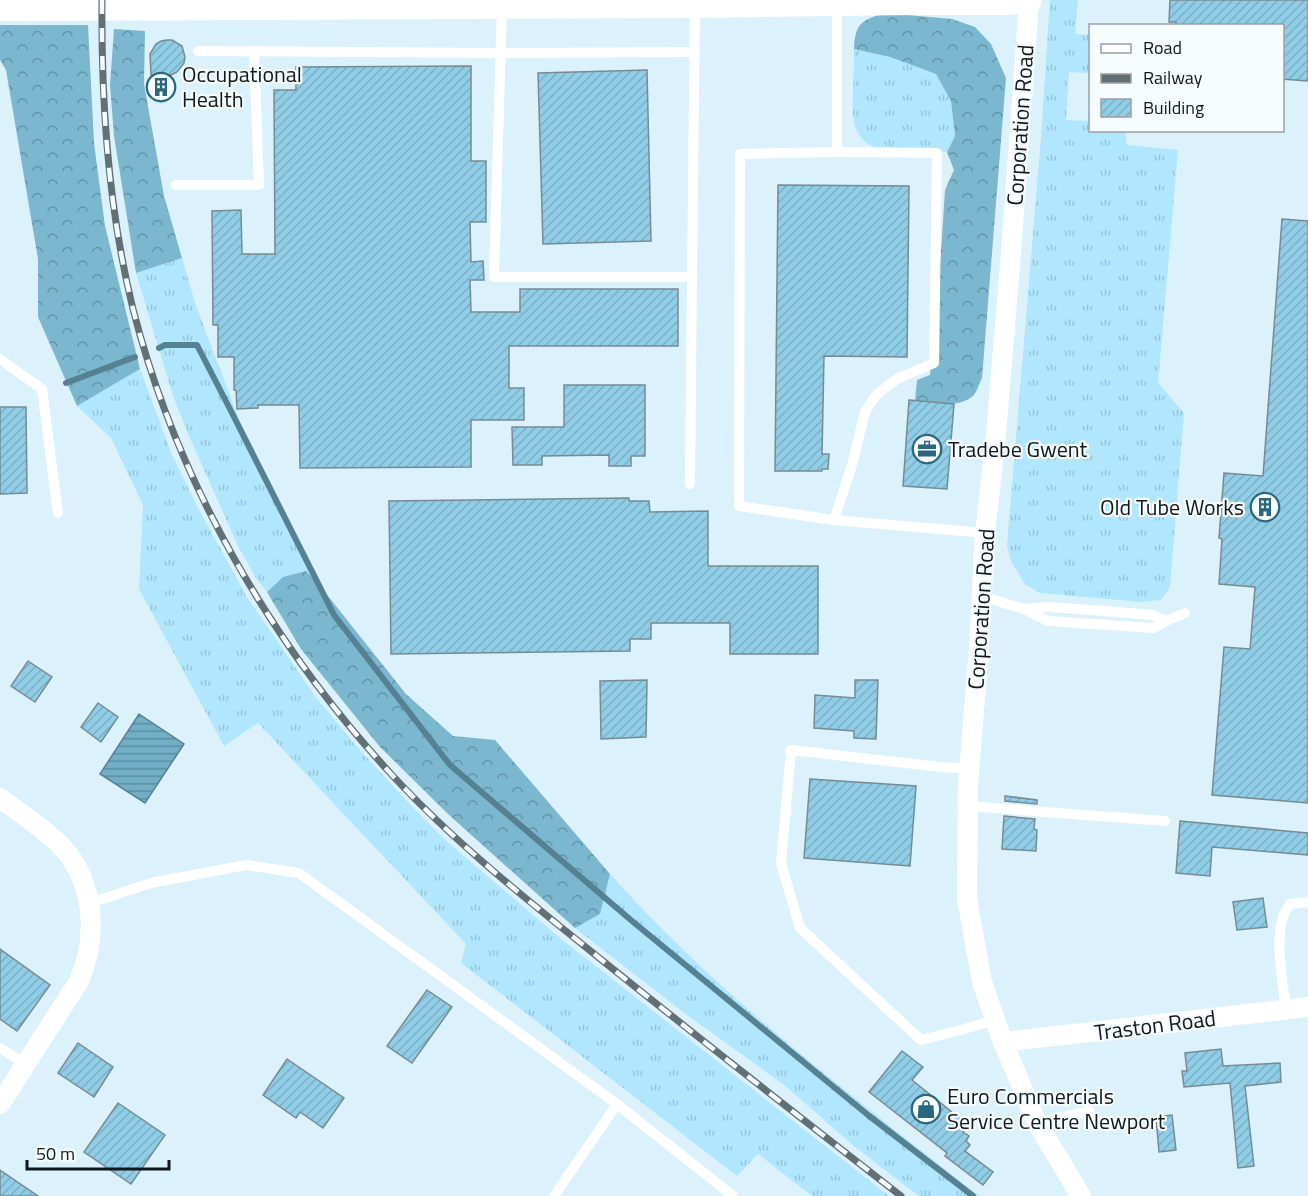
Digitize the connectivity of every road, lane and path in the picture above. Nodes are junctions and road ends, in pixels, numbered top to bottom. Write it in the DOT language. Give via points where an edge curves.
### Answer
graph roads {
  1 [pos="913,1"];
  2 [pos="1029,1"];
  3 [pos="573,3"];
  4 [pos="778,3"];
  5 [pos="837,4"];
  6 [pos="695,6"];
  7 [pos="502,7"];
  8 [pos="0,9"];
  9 [pos="198,51"];
  10 [pos="254,51"];
  11 [pos="695,52"];
  12 [pos="501,53"];
  13 [pos="837,152"];
  14 [pos="176,185"];
  15 [pos="692,277"];
  16 [pos="0,359"];
  17 [pos="690,484"];
  18 [pos="58,513"];
  19 [pos="834,520"];
  20 [pos="985,533"];
  21 [pos="981,596"];
  22 [pos="1185,613"];
  23 [pos="970,769"];
  24 [pos="0,798"];
  25 [pos="968,806"];
  26 [pos="1165,821"];
  27 [pos="1308,902"];
  28 [pos="90,903"];
  29 [pos="1308,1007"];
  30 [pos="1286,1010"];
  31 [pos="995,1020"];
  32 [pos="1003,1042"];
  33 [pos="0,1048"];
  34 [pos="26,1064"];
  35 [pos="0,1104"];
  36 [pos="617,1104"];
  37 [pos="1090,1111"];
  38 [pos="1037,1123"];
  39 [pos="554,1196"];
  40 [pos="733,1196"];
  41 [pos="1081,1196"];
  1 -- 2 [label="street"];
  1 -- 5 [label="street"];
  2 -- 20 [label="street, Corporation Road"];
  3 -- 6 [label="street"];
  3 -- 7 [label="street"];
  4 -- 5 [label="street"];
  4 -- 6 [label="street"];
  5 -- 13 [label="lane"];
  6 -- 11 [label="lane"];
  7 -- 8 [label="street"];
  7 -- 12 [label="lane"];
  9 -- 10 [label="lane"];
  10 -- 12 [label="lane"];
  10 -- 14 [label="lane" via="259,185"];
  11 -- 12 [label="lane"];
  11 -- 15 [label="lane"];
  12 -- 15 [label="lane" via="494,277"];
  13 -- 19 [label="lane" via="937,153 934,363 897,379 876,395 865,412"];
  13 -- 19 [label="lane" via="740,154 739,506"];
  15 -- 17 [label="lane"];
  16 -- 18 [label="lane" via="42,389"];
  19 -- 20 [label="lane"];
  20 -- 21 [label="street, Corporation Road"];
  21 -- 22 [label="lane" via="1024,609 1105,611 1152,615 1166,621"];
  21 -- 23 [label="street, Corporation Road"];
  23 -- 25 [label="street, Corporation Road"];
  23 -- 31 [label="lane" via="791,750 781,863 800,928 921,1040"];
  24 -- 28 [label="street" via="61,846 77,868"];
  25 -- 26 [label="lane"];
  25 -- 31 [label="street, Corporation Road" via="967,899 982,982"];
  27 -- 30 [label="lane" via="1290,904 1280,924"];
  28 -- 34 [label="street" via="85,967"];
  28 -- 36 [label="lane" via="151,883 246,865 298,873"];
  29 -- 30 [label="street, Traston Road"];
  30 -- 32 [label="street, Traston Road"];
  31 -- 32 [label="street, Corporation Road"];
  32 -- 38 [label="street, Corporation Road"];
  33 -- 34 [label="lane"];
  34 -- 35 [label="street"];
  36 -- 39 [label="lane"];
  36 -- 40 [label="lane"];
  37 -- 38 [label="lane"];
  38 -- 41 [label="street, Corporation Road"];
}
